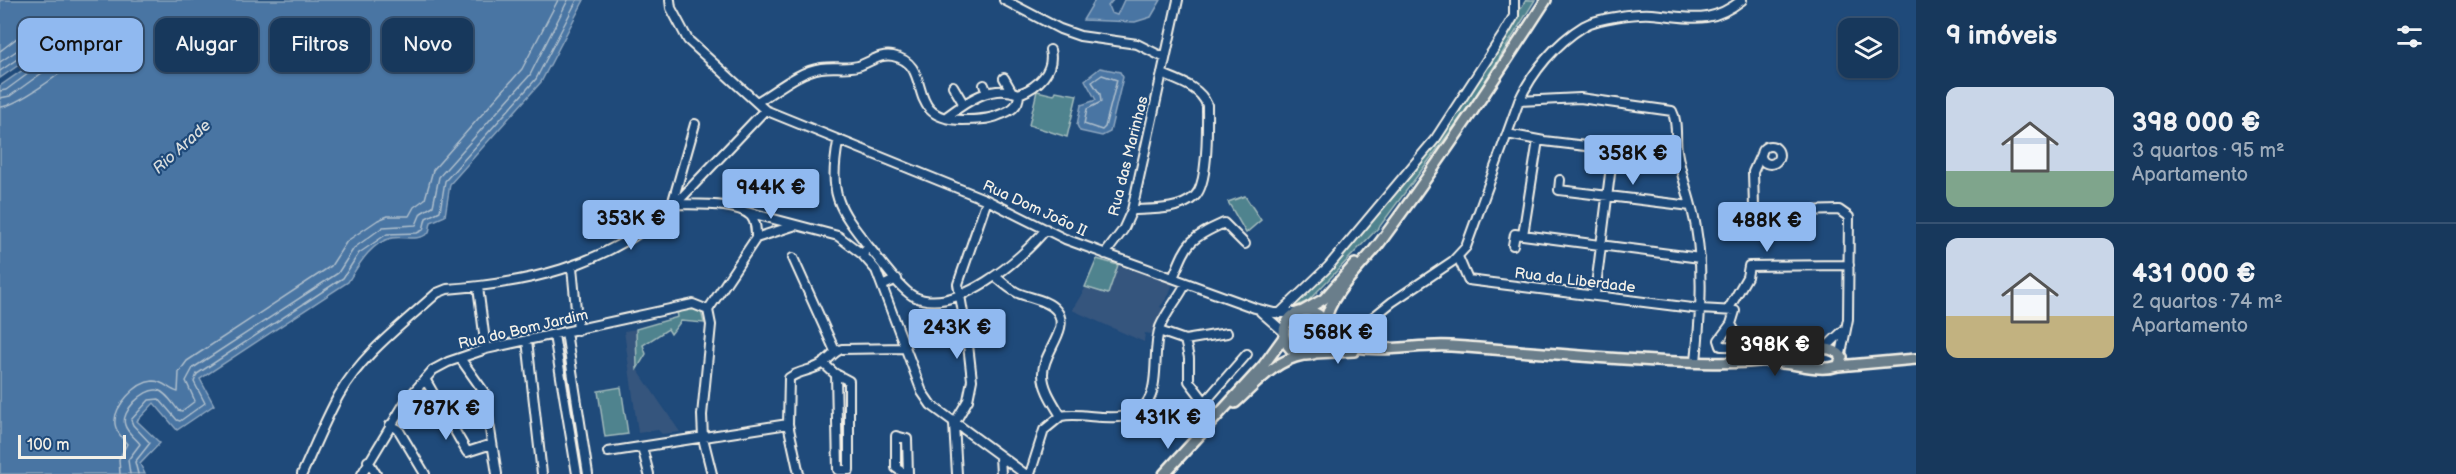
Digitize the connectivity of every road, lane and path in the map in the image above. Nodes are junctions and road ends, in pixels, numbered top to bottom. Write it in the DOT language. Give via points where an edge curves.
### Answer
graph roads {
  1 [pos="670,0"];
  2 [pos="1004,0"];
  3 [pos="1178,0"];
  4 [pos="1514,0"];
  5 [pos="1546,0"];
  6 [pos="1742,0"];
  7 [pos="1050,50"];
  8 [pos="1165,58"];
  9 [pos="1162,74"];
  10 [pos="1004,78"];
  11 [pos="1023,82"];
  12 [pos="984,85"];
  13 [pos="953,86"];
  14 [pos="987,93"];
  15 [pos="1018,93"];
  16 [pos="1519,101"];
  17 [pos="757,102"];
  18 [pos="963,103"];
  19 [pos="765,110"];
  20 [pos="946,117"];
  21 [pos="695,124"];
  22 [pos="1507,134"];
  23 [pos="1538,140"];
  24 [pos="838,142"];
  25 [pos="1613,150"];
  26 [pos="1762,152"];
  27 [pos="1678,157"];
  28 [pos="1765,162"];
  29 [pos="1753,172"];
  30 [pos="1560,180"];
  31 [pos="1413,195"];
  32 [pos="1607,195"];
  33 [pos="987,200"];
  34 [pos="674,206"];
  35 [pos="1691,206"];
  36 [pos="1132,210"];
  37 [pos="744,211"];
  38 [pos="794,226"];
  39 [pos="1046,229"];
  40 [pos="1523,235"];
  41 [pos="756,238"];
  42 [pos="1245,244"];
  43 [pos="1513,245"];
  44 [pos="1600,247"];
  45 [pos="869,248"];
  46 [pos="862,254"];
  47 [pos="1105,254"];
  48 [pos="793,258"];
  49 [pos="1700,258"];
  50 [pos="1456,260"];
  51 [pos="1849,265"];
  52 [pos="572,267"];
  53 [pos="996,277"];
  54 [pos="1173,278"];
  55 [pos="897,279"];
  56 [pos="1186,283"];
  57 [pos="882,286"];
  58 [pos="478,287"];
  59 [pos="1595,294"];
  60 [pos="959,296"];
  61 [pos="1255,308"];
  62 [pos="1700,309"];
  63 [pos="708,310"];
  64 [pos="1728,310"];
  65 [pos="1300,312"];
  66 [pos="1280,314"];
  67 [pos="1325,323"];
  68 [pos="1731,324"];
  69 [pos="1846,327"];
  70 [pos="578,330"];
  71 [pos="1159,331"];
  72 [pos="566,332"];
  73 [pos="1227,333"];
  74 [pos="1284,334"];
  75 [pos="554,335"];
  76 [pos="1327,335"];
  77 [pos="528,340"];
  78 [pos="1185,340"];
  79 [pos="905,348"];
  80 [pos="1339,348"];
  81 [pos="1387,348"];
  82 [pos="486,349"];
  83 [pos="1824,349"];
  84 [pos="835,351"];
  85 [pos="1809,352"];
  86 [pos="1246,354"];
  87 [pos="1308,354"];
  88 [pos="1842,355"];
  89 [pos="460,358"];
  90 [pos="1916,358"];
  91 [pos="1878,360"];
  92 [pos="1696,362"];
  93 [pos="1743,362"];
  94 [pos="824,363"];
  95 [pos="1838,366"];
  96 [pos="1810,367"];
  97 [pos="836,374"];
  98 [pos="425,379"];
  99 [pos="1061,416"];
  100 [pos="395,424"];
  101 [pos="788,424"];
  102 [pos="954,424"];
  103 [pos="703,438"];
  104 [pos="1192,443"];
  105 [pos="492,444"];
  106 [pos="642,447"];
  107 [pos="608,452"];
  108 [pos="1000,457"];
  109 [pos="368,461"];
  110 [pos="302,474"];
  111 [pos="362,474"];
  112 [pos="376,474"];
  113 [pos="425,474"];
  114 [pos="496,474"];
  115 [pos="542,474"];
  116 [pos="576,474"];
  117 [pos="588,474"];
  118 [pos="649,474"];
  119 [pos="712,474"];
  120 [pos="799,474"];
  121 [pos="957,474"];
  122 [pos="1001,474"];
  123 [pos="1025,474"];
  124 [pos="1030,474"];
  125 [pos="1164,474"];
  1 -- 17 [label="street" via="670,8 688,40"];
  2 -- 8 [label="street" via="1060,29 1137,45"];
  3 -- 8 [label="street, Rua das Marinhas"];
  4 -- 66 [label="street" via="1514,16 1436,138 1328,267"];
  5 -- 31 [label="main road"];
  6 -- 16 [label="street" via="1704,20 1650,14 1586,25 1558,47 1528,80"];
  7 -- 15 [label="street" via="1050,70 1029,91"];
  8 -- 9 [label="street, Rua das Marinhas"];
  9 -- 36 [label="street, Rua das Marinhas"];
  9 -- 36 [label="street" via="1186,84 1203,96 1207,105 1202,186 1195,197 1171,207"];
  10 -- 15 [label="street"];
  11 -- 15 [label="street"];
  12 -- 14 [label="street"];
  13 -- 18 [label="street"];
  14 -- 15 [label="street"];
  14 -- 18 [label="street"];
  15 -- 20 [label="street" via="1019,102 1014,108 995,117"];
  16 -- 22 [label="street"];
  16 -- 27 [label="street" via="1580,98 1672,111"];
  17 -- 19 [label="street"];
  17 -- 20 [label="street" via="808,72 860,66 890,55 913,67 926,106 936,115"];
  18 -- 20 [label="street"];
  19 -- 24 [label="street, Rua Dom João II"];
  19 -- 34 [label="street"];
  21 -- 34 [label="street"];
  22 -- 23 [label="street"];
  22 -- 50 [label="street" via="1481,212"];
  23 -- 25 [label="street"];
  23 -- 40 [label="street"];
  24 -- 33 [label="street, Rua Dom João II"];
  24 -- 45 [label="street" via="834,189 844,214"];
  25 -- 27 [label="street"];
  25 -- 32 [label="street"];
  26 -- 28 [label="street"];
  26 -- 28 [label="street" via="1771,147 1778,153 1774,163"];
  26 -- 29 [label="street"];
  27 -- 35 [label="street"];
  28 -- 29 [label="street"];
  29 -- 51 [label="street" via="1752,201 1760,212 1845,213"];
  30 -- 32 [label="street" via="1559,190"];
  31 -- 65 [label="main road" via="1324,299"];
  31 -- 67 [label="main road" via="1331,304"];
  32 -- 35 [label="street"];
  32 -- 44 [label="street"];
  33 -- 39 [label="street, Rua Dom João II"];
  33 -- 60 [label="street" via="957,284"];
  34 -- 37 [label="street" via="734,207"];
  34 -- 52 [label="street" via="647,229"];
  35 -- 49 [label="street"];
  36 -- 47 [label="street, Rua das Marinhas"];
  37 -- 38 [label="street"];
  37 -- 41 [label="street" via="752,216"];
  38 -- 41 [label="street"];
  38 -- 46 [label="street" via="838,236"];
  39 -- 47 [label="street, Rua Dom João II"];
  39 -- 53 [label="street"];
  40 -- 43 [label="street" via="1515,234"];
  40 -- 44 [label="street"];
  41 -- 63 [label="street"];
  42 -- 54 [label="street" via="1224,223 1196,235 1186,247"];
  44 -- 49 [label="street"];
  44 -- 59 [label="street"];
  45 -- 46 [label="street"];
  45 -- 55 [label="street"];
  46 -- 57 [label="street" via="876,270"];
  47 -- 54 [label="street, Rua Dom João II"];
  48 -- 84 [label="street"];
  49 -- 62 [label="street"];
  50 -- 59 [label="street, Rua da Liberdade" via="1468,280"];
  50 -- 80 [label="street" via="1401,296"];
  51 -- 64 [label="street" via="1749,266"];
  51 -- 69 [label="street"];
  52 -- 58 [label="street" via="525,281"];
  52 -- 70 [label="street"];
  53 -- 60 [label="street"];
  53 -- 99 [label="street" via="1016,292 1051,305 1060,315 1060,328 1043,373 1047,392"];
  54 -- 56 [label="street, Rua Dom João II"];
  55 -- 57 [label="street"];
  55 -- 60 [label="street" via="909,293 921,299"];
  56 -- 61 [label="street, Rua Dom João II"];
  56 -- 71 [label="street"];
  57 -- 79 [label="street"];
  58 -- 82 [label="street"];
  58 -- 110 [label="street" via="437,293 376,347 339,395"];
  59 -- 62 [label="street, Rua da Liberdade"];
  60 -- 102 [label="street" via="972,380 968,400"];
  61 -- 66 [label="street"];
  61 -- 74 [label="street"];
  62 -- 64 [label="street, Rua da Liberdade"];
  62 -- 92 [label="street"];
  63 -- 70 [label="street, Rua do Bom Jardim" via="693,304"];
  63 -- 103 [label="street" via="711,316"];
  64 -- 68 [label="street" via="1735,311"];
  65 -- 66 [label="street"];
  65 -- 67 [label="main road" via="1316,314"];
  65 -- 74 [label="main road" via="1289,319"];
  67 -- 76 [label="main road"];
  68 -- 68 [label="street" via="1719,340 1721,346 1784,347 1795,342 1736,334"];
  69 -- 83 [label="street"];
  69 -- 88 [label="street"];
  70 -- 72 [label="street, Rua do Bom Jardim"];
  71 -- 78 [label="street"];
  71 -- 99 [label="street" via="1153,393 1147,406 1111,418"];
  72 -- 75 [label="street, Rua do Bom Jardim"];
  72 -- 117 [label="street"];
  73 -- 78 [label="street"];
  74 -- 87 [label="main road" via="1291,349"];
  74 -- 104 [label="main road" via="1263,366"];
  75 -- 77 [label="street, Rua do Bom Jardim"];
  75 -- 116 [label="street"];
  76 -- 80 [label="main road"];
  76 -- 87 [label="main road" via="1323,346"];
  77 -- 82 [label="street, Rua do Bom Jardim"];
  77 -- 115 [label="street"];
  78 -- 86 [label="street" via="1190,358 1189,381 1205,402"];
  79 -- 84 [label="street"];
  79 -- 102 [label="street" via="922,392"];
  80 -- 81 [label="main road"];
  80 -- 81 [label="main road"];
  80 -- 87 [label="main road"];
  81 -- 92 [label="main road" via="1449,346"];
  82 -- 89 [label="street, Rua do Bom Jardim"];
  83 -- 85 [label="main road"];
  83 -- 88 [label="main road"];
  84 -- 94 [label="street"];
  85 -- 93 [label="main road" via="1778,361"];
  85 -- 96 [label="main road"];
  87 -- 104 [label="main road" via="1287,358 1277,365"];
  88 -- 91 [label="main road"];
  88 -- 95 [label="main road"];
  89 -- 98 [label="street, Rua do Bom Jardim" via="433,370"];
  89 -- 105 [label="street" via="484,392"];
  90 -- 91 [label="main road"];
  91 -- 95 [label="main road"];
  92 -- 93 [label="main road"];
  93 -- 96 [label="main road"];
  94 -- 97 [label="street"];
  94 -- 101 [label="street" via="789,378"];
  95 -- 96 [label="main road"];
  97 -- 97 [label="street" via="849,381 849,470 838,470"];
  98 -- 100 [label="street, Rua do Bom Jardim" via="405,401"];
  98 -- 105 [label="street" via="467,452"];
  99 -- 124 [label="street" via="1044,430"];
  100 -- 109 [label="street, Rua do Bom Jardim"];
  100 -- 113 [label="street"];
  101 -- 103 [label="street"];
  101 -- 120 [label="street"];
  102 -- 108 [label="street"];
  102 -- 121 [label="street"];
  103 -- 106 [label="street"];
  103 -- 119 [label="street"];
  104 -- 125 [label="main road"];
  105 -- 114 [label="street"];
  106 -- 107 [label="street"];
  106 -- 118 [label="street"];
  108 -- 122 [label="street"];
  108 -- 123 [label="street"];
  109 -- 111 [label="street, Rua do Bom Jardim"];
  109 -- 112 [label="street"];
}
